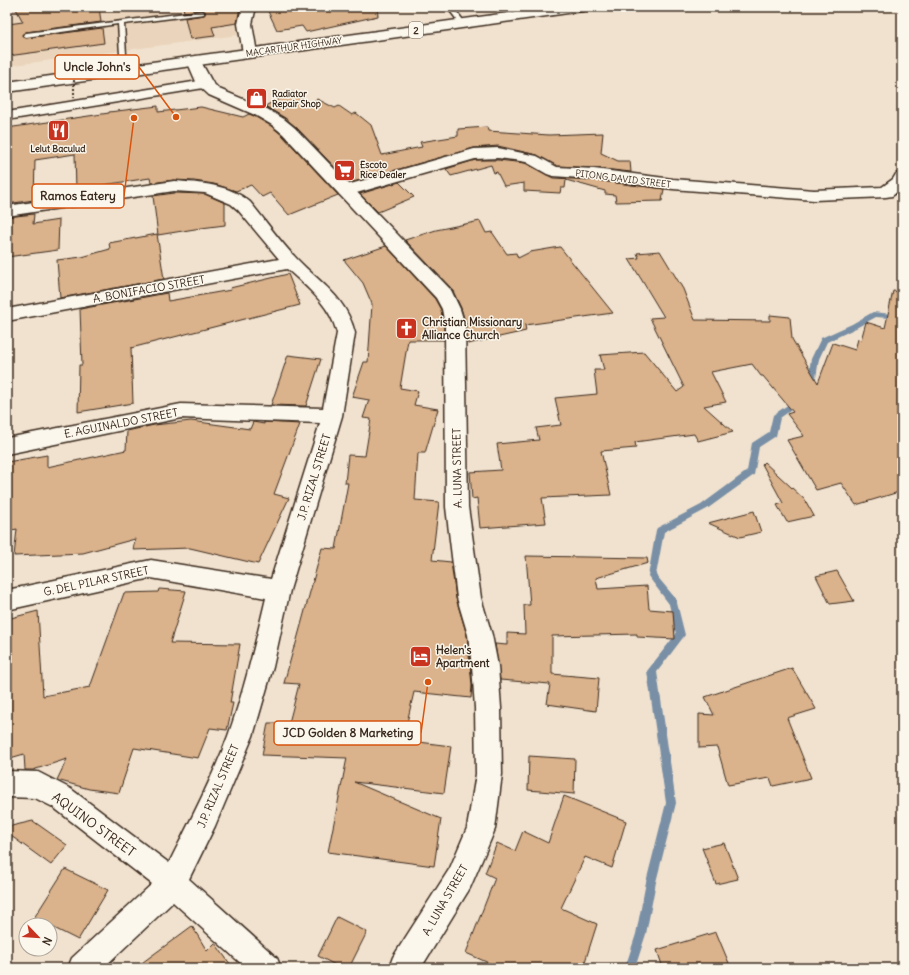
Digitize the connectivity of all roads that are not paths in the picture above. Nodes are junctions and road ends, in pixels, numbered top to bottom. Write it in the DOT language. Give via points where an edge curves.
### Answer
graph roads {
  1 [pos="249,7"];
  2 [pos="450,7"];
  3 [pos="582,7"];
  4 [pos="518,11"];
  5 [pos="202,13"];
  6 [pos="121,22"];
  7 [pos="463,24"];
  8 [pos="26,35"];
  9 [pos="250,53"];
  10 [pos="194,61"];
  11 [pos="124,69"];
  12 [pos="205,84"];
  13 [pos="7,87"];
  14 [pos="7,116"];
  15 [pos="902,177"];
  16 [pos="346,191"];
  17 [pos="7,211"];
  18 [pos="291,263"];
  19 [pos="7,315"];
  20 [pos="332,416"];
  21 [pos="7,446"];
  22 [pos="279,590"];
  23 [pos="7,600"];
  24 [pos="7,784"];
  25 [pos="173,883"];
  26 [pos="82,968"];
  27 [pos="267,968"];
  28 [pos="404,968"];
  1 -- 9 [label="main road" via="246,24"];
  2 -- 7 [label="lane"];
  3 -- 4 [label="main road, MACARTHUR HIGHWAY / 2"];
  4 -- 7 [label="main road, MACARTHUR HIGHWAY / 2"];
  5 -- 6 [label="lane"];
  6 -- 8 [label="lane"];
  6 -- 11 [label="lane"];
  7 -- 9 [label="main road, MACARTHUR HIGHWAY / 2"];
  9 -- 10 [label="main road, MACARTHUR HIGHWAY / 2"];
  10 -- 11 [label="main road, MACARTHUR HIGHWAY / 2"];
  10 -- 12 [label="main road"];
  11 -- 13 [label="main road, MACARTHUR HIGHWAY / 2"];
  12 -- 14 [label="street"];
  12 -- 16 [label="main road, A. LUNA STREET" via="214,92 278,122"];
  15 -- 16 [label="street, PITONG DAVID STREET" via="900,182 886,192 814,195 570,173 554,170 531,159 486,153 474,154"];
  16 -- 28 [label="main road, A. LUNA STREET" via="444,295 451,309 455,325 457,507 470,598 485,666 489,774 481,829 460,878"];
  17 -- 18 [label="street, J.P. RIZAL STREET" via="174,186 207,188 237,200 244,206"];
  18 -- 19 [label="street, A. BONIFACIO STREET"];
  18 -- 20 [label="street, J.P. RIZAL STREET" via="327,296 345,327"];
  20 -- 21 [label="street, E. AGUINALDO STREET" via="181,411"];
  20 -- 22 [label="street, J.P. RIZAL STREET"];
  22 -- 23 [label="street, G. DEL PILAR STREET" via="152,569"];
  22 -- 25 [label="street, J.P. RIZAL STREET" via="261,667 240,736 206,817"];
  24 -- 25 [label="street, AQUINO STREET" via="38,785 62,798"];
  25 -- 26 [label="street, J.P. RIZAL STREET"];
  25 -- 27 [label="street, AQUINO STREET"];
}
